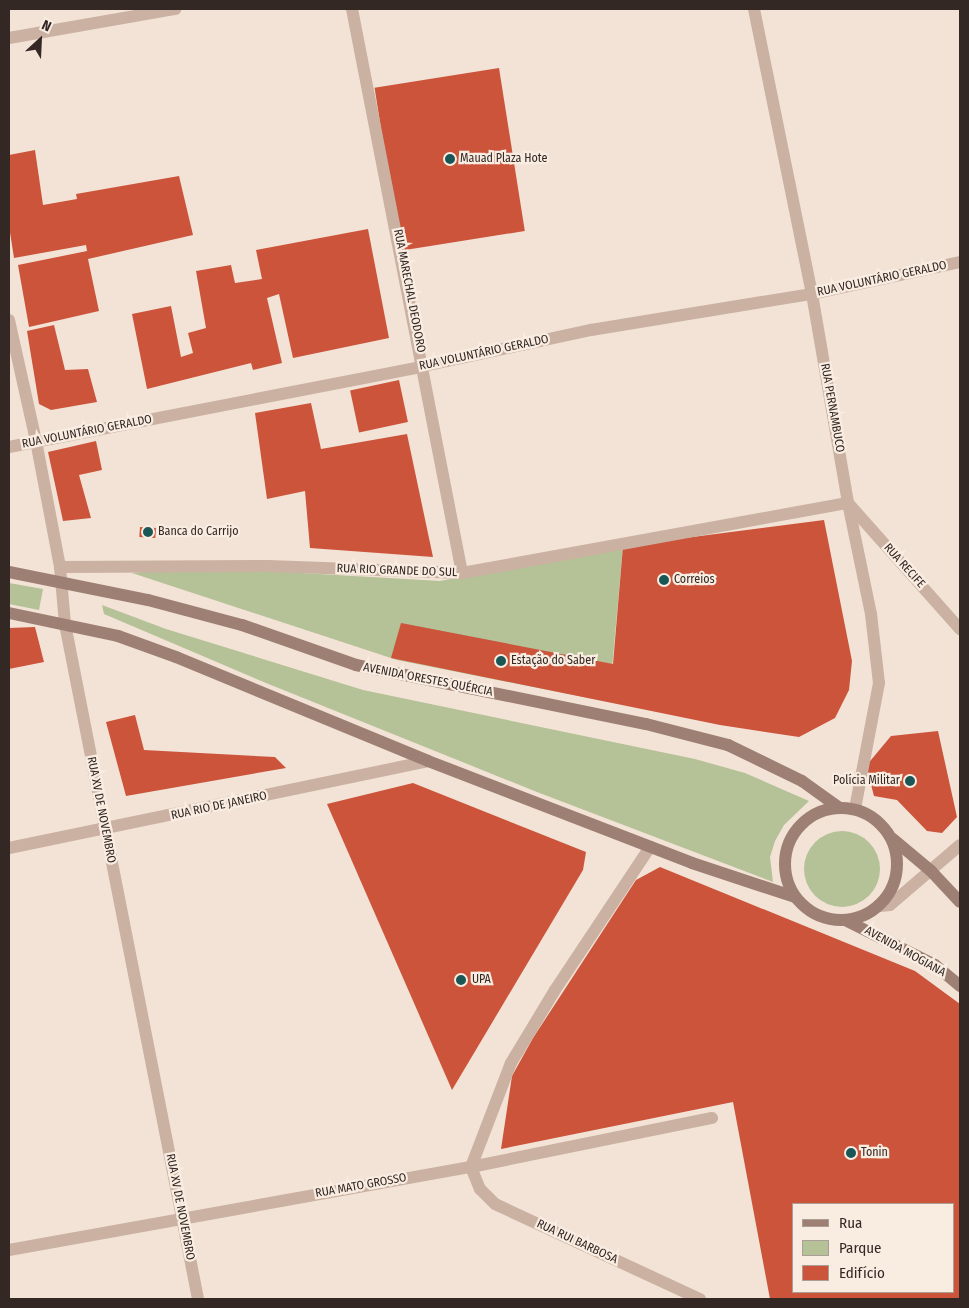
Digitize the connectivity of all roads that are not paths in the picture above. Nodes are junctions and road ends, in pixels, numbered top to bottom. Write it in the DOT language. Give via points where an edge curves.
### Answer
graph roads {
  1 [pos="176,9"];
  2 [pos="352,9"];
  3 [pos="754,9"];
  4 [pos="9,38"];
  5 [pos="960,262"];
  6 [pos="812,294"];
  7 [pos="9,320"];
  8 [pos="424,366"];
  9 [pos="36,442"];
  10 [pos="9,447"];
  11 [pos="848,503"];
  12 [pos="60,567"];
  13 [pos="9,572"];
  14 [pos="462,573"];
  15 [pos="62,583"];
  16 [pos="9,613"];
  17 [pos="65,624"];
  18 [pos="960,629"];
  19 [pos="428,761"];
  20 [pos="838,807"];
  21 [pos="855,809"];
  22 [pos="105,830"];
  23 [pos="892,839"];
  24 [pos="960,845"];
  25 [pos="650,847"];
  26 [pos="9,848"];
  27 [pos="931,871"];
  28 [pos="795,897"];
  29 [pos="960,902"];
  30 [pos="880,906"];
  31 [pos="847,921"];
  32 [pos="960,986"];
  33 [pos="712,1118"];
  34 [pos="471,1168"];
  35 [pos="182,1216"];
  36 [pos="9,1250"];
  37 [pos="198,1299"];
  38 [pos="700,1299"];
  1 -- 4 [label="street"];
  2 -- 8 [label="street, RUA MARECHAL DEODORO"];
  3 -- 6 [label="street, RUA PERNAMBUCO"];
  5 -- 6 [label="street, RUA VOLUNTÁRIO GERALDO"];
  6 -- 8 [label="street, RUA VOLUNTÁRIO GERALDO" via="591,330"];
  6 -- 11 [label="street, RUA PERNAMBUCO"];
  7 -- 9 [label="street, RUA XV DE NOVEMBRO"];
  8 -- 9 [label="street, RUA VOLUNTÁRIO GERALDO"];
  8 -- 14 [label="street, RUA MARECHAL DEODORO"];
  9 -- 10 [label="street, RUA VOLUNTÁRIO GERALDO"];
  9 -- 12 [label="street, RUA XV DE NOVEMBRO"];
  11 -- 14 [label="street, RUA RIO GRANDE DO SUL"];
  11 -- 18 [label="street, RUA RECIFE"];
  11 -- 21 [label="street, RUA PERNAMBUCO" via="871,614 879,683"];
  12 -- 14 [label="street, RUA RIO GRANDE DO SUL" via="268,566"];
  12 -- 15 [label="street, RUA XV DE NOVEMBRO"];
  13 -- 15 [label="main road, AVENIDA ORESTES QUÉRCIA"];
  15 -- 17 [label="street, RUA XV DE NOVEMBRO"];
  15 -- 20 [label="main road, AVENIDA ORESTES QUÉRCIA" via="148,600 242,625 356,665 646,724 728,745 802,781"];
  16 -- 17 [label="main road"];
  17 -- 19 [label="main road" via="118,636 176,657"];
  17 -- 22 [label="street, RUA XV DE NOVEMBRO"];
  19 -- 22 [label="street, RUA RIO DE JANEIRO"];
  19 -- 25 [label="main road"];
  20 -- 21 [label="main road"];
  20 -- 28 [label="main road" via="806,819 794,832 784,864"];
  21 -- 23 [label="main road" via="870,815"];
  22 -- 26 [label="street, RUA RIO DE JANEIRO"];
  22 -- 35 [label="street, RUA XV DE NOVEMBRO"];
  23 -- 27 [label="main road"];
  23 -- 30 [label="main road" via="898,856 898,874 891,892"];
  24 -- 27 [label="street"];
  25 -- 28 [label="main road"];
  25 -- 34 [label="street" via="555,990 511,1063"];
  27 -- 29 [label="main road"];
  27 -- 30 [label="street" via="890,905"];
  28 -- 31 [label="main road" via="818,915"];
  30 -- 31 [label="main road"];
  31 -- 32 [label="main road, AVENIDA MOGIANA" via="935,966"];
  33 -- 34 [label="street, RUA MATO GROSSO"];
  34 -- 35 [label="street, RUA MATO GROSSO"];
  34 -- 38 [label="street, RUA RUI BARBOSA" via="480,1189 496,1204"];
  35 -- 36 [label="street, RUA MATO GROSSO"];
  35 -- 37 [label="street, RUA XV DE NOVEMBRO"];
}
